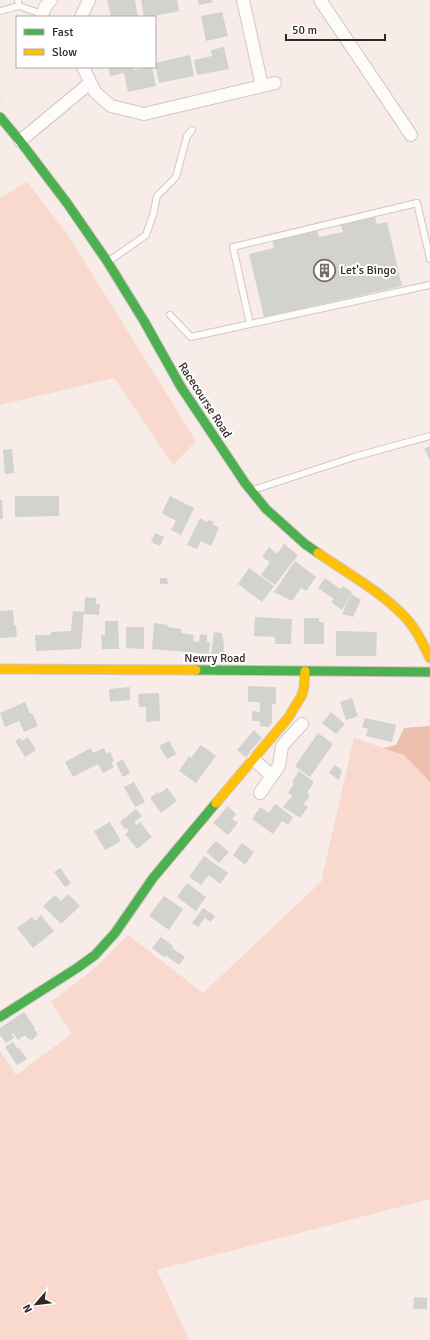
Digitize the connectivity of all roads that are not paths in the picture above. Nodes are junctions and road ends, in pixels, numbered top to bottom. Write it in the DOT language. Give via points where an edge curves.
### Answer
graph roads {
  1 [pos="51,0"];
  2 [pos="88,0"];
  3 [pos="243,0"];
  4 [pos="320,0"];
  5 [pos="18,3"];
  6 [pos="0,11"];
  7 [pos="42,15"];
  8 [pos="81,16"];
  9 [pos="83,68"];
  10 [pos="90,83"];
  11 [pos="275,83"];
  12 [pos="262,86"];
  13 [pos="0,117"];
  14 [pos="192,130"];
  15 [pos="411,135"];
  16 [pos="20,141"];
  17 [pos="430,259"];
  18 [pos="107,261"];
  19 [pos="430,285"];
  20 [pos="170,315"];
  21 [pos="250,324"];
  22 [pos="430,436"];
  23 [pos="251,491"];
  24 [pos="430,658"];
  25 [pos="0,669"];
  26 [pos="305,671"];
  27 [pos="430,672"];
  28 [pos="302,724"];
  29 [pos="253,759"];
  30 [pos="272,776"];
  31 [pos="260,793"];
  32 [pos="0,1017"];
  1 -- 7 [label="street"];
  2 -- 8 [label="street"];
  3 -- 12 [label="street"];
  4 -- 15 [label="street"];
  5 -- 6 [label="lane"];
  5 -- 7 [label="lane"];
  9 -- 10 [label="street"];
  10 -- 12 [label="street" via="94,92 110,106 144,114"];
  10 -- 16 [label="street"];
  11 -- 12 [label="street"];
  13 -- 16 [label="street, Racecourse Road"];
  14 -- 18 [label="lane" via="187,136 176,177 157,196 146,235"];
  16 -- 18 [label="street, Racecourse Road"];
  17 -- 21 [label="lane" via="416,203 233,247"];
  18 -- 23 [label="street, Racecourse Road" via="181,387"];
  19 -- 21 [label="lane"];
  20 -- 21 [label="lane" via="191,337"];
  22 -- 23 [label="lane" via="354,457"];
  23 -- 24 [label="street, Racecourse Road" via="266,509 305,544 405,617 419,636"];
  25 -- 26 [label="street, Newry Road"];
  26 -- 27 [label="street, Newry Road"];
  26 -- 29 [label="street" via="302,695 288,718"];
  28 -- 30 [label="street" via="282,746 279,766"];
  29 -- 30 [label="street"];
  29 -- 32 [label="street" via="153,878 115,933 95,955"];
  30 -- 31 [label="street"];
}
